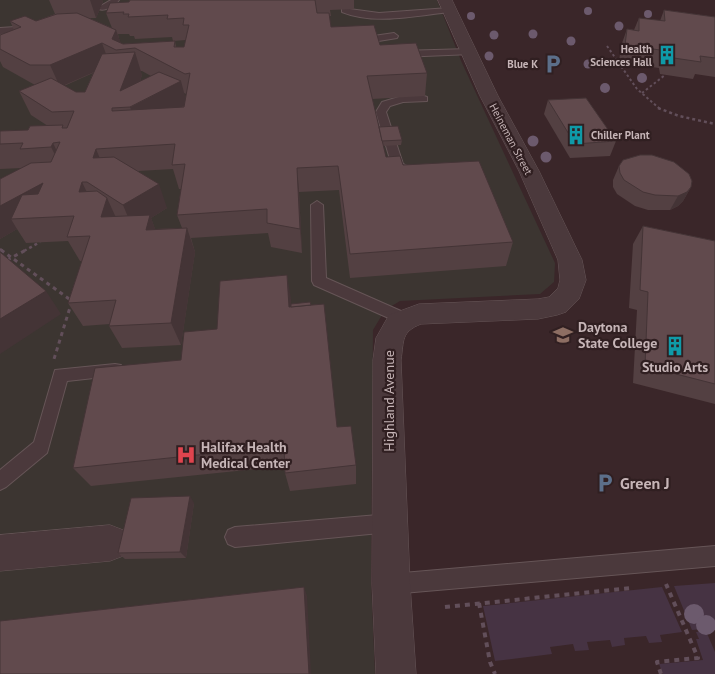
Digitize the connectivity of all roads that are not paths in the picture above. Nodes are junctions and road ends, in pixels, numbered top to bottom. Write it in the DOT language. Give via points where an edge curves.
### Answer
graph roads {
  1 [pos="115,0"];
  2 [pos="447,5"];
  3 [pos="101,8"];
  4 [pos="345,10"];
  5 [pos="42,30"];
  6 [pos="0,31"];
  7 [pos="394,36"];
  8 [pos="346,39"];
  9 [pos="469,52"];
  10 [pos="391,54"];
  11 [pos="424,99"];
  12 [pos="418,173"];
  13 [pos="318,205"];
  14 [pos="405,319"];
  15 [pos="128,369"];
  16 [pos="0,481"];
  17 [pos="390,523"];
  18 [pos="235,537"];
  19 [pos="110,543"];
  20 [pos="0,553"];
  21 [pos="715,556"];
  22 [pos="391,584"];
  23 [pos="396,674"];
  1 -- 3 [label="lane"];
  2 -- 4 [label="lane" via="365,15"];
  2 -- 9 [label="street, Heineman Street"];
  5 -- 6 [label="lane"];
  7 -- 8 [label="lane" via="356,42"];
  9 -- 10 [label="lane"];
  9 -- 14 [label="street, Heineman Street" via="570,260 573,280 570,292 556,305 538,310 419,314"];
  11 -- 12 [label="lane" via="402,99 386,104 381,112 398,166"];
  13 -- 14 [label="lane" via="319,281"];
  14 -- 17 [label="street, Highland Avenue" via="398,322 390,338 387,360"];
  15 -- 16 [label="lane" via="61,375 41,447"];
  17 -- 18 [label="lane"];
  17 -- 22 [label="street, Highland Avenue"];
  19 -- 20 [label="street"];
  21 -- 22 [label="lane"];
  22 -- 23 [label="street, Highland Avenue"];
}
